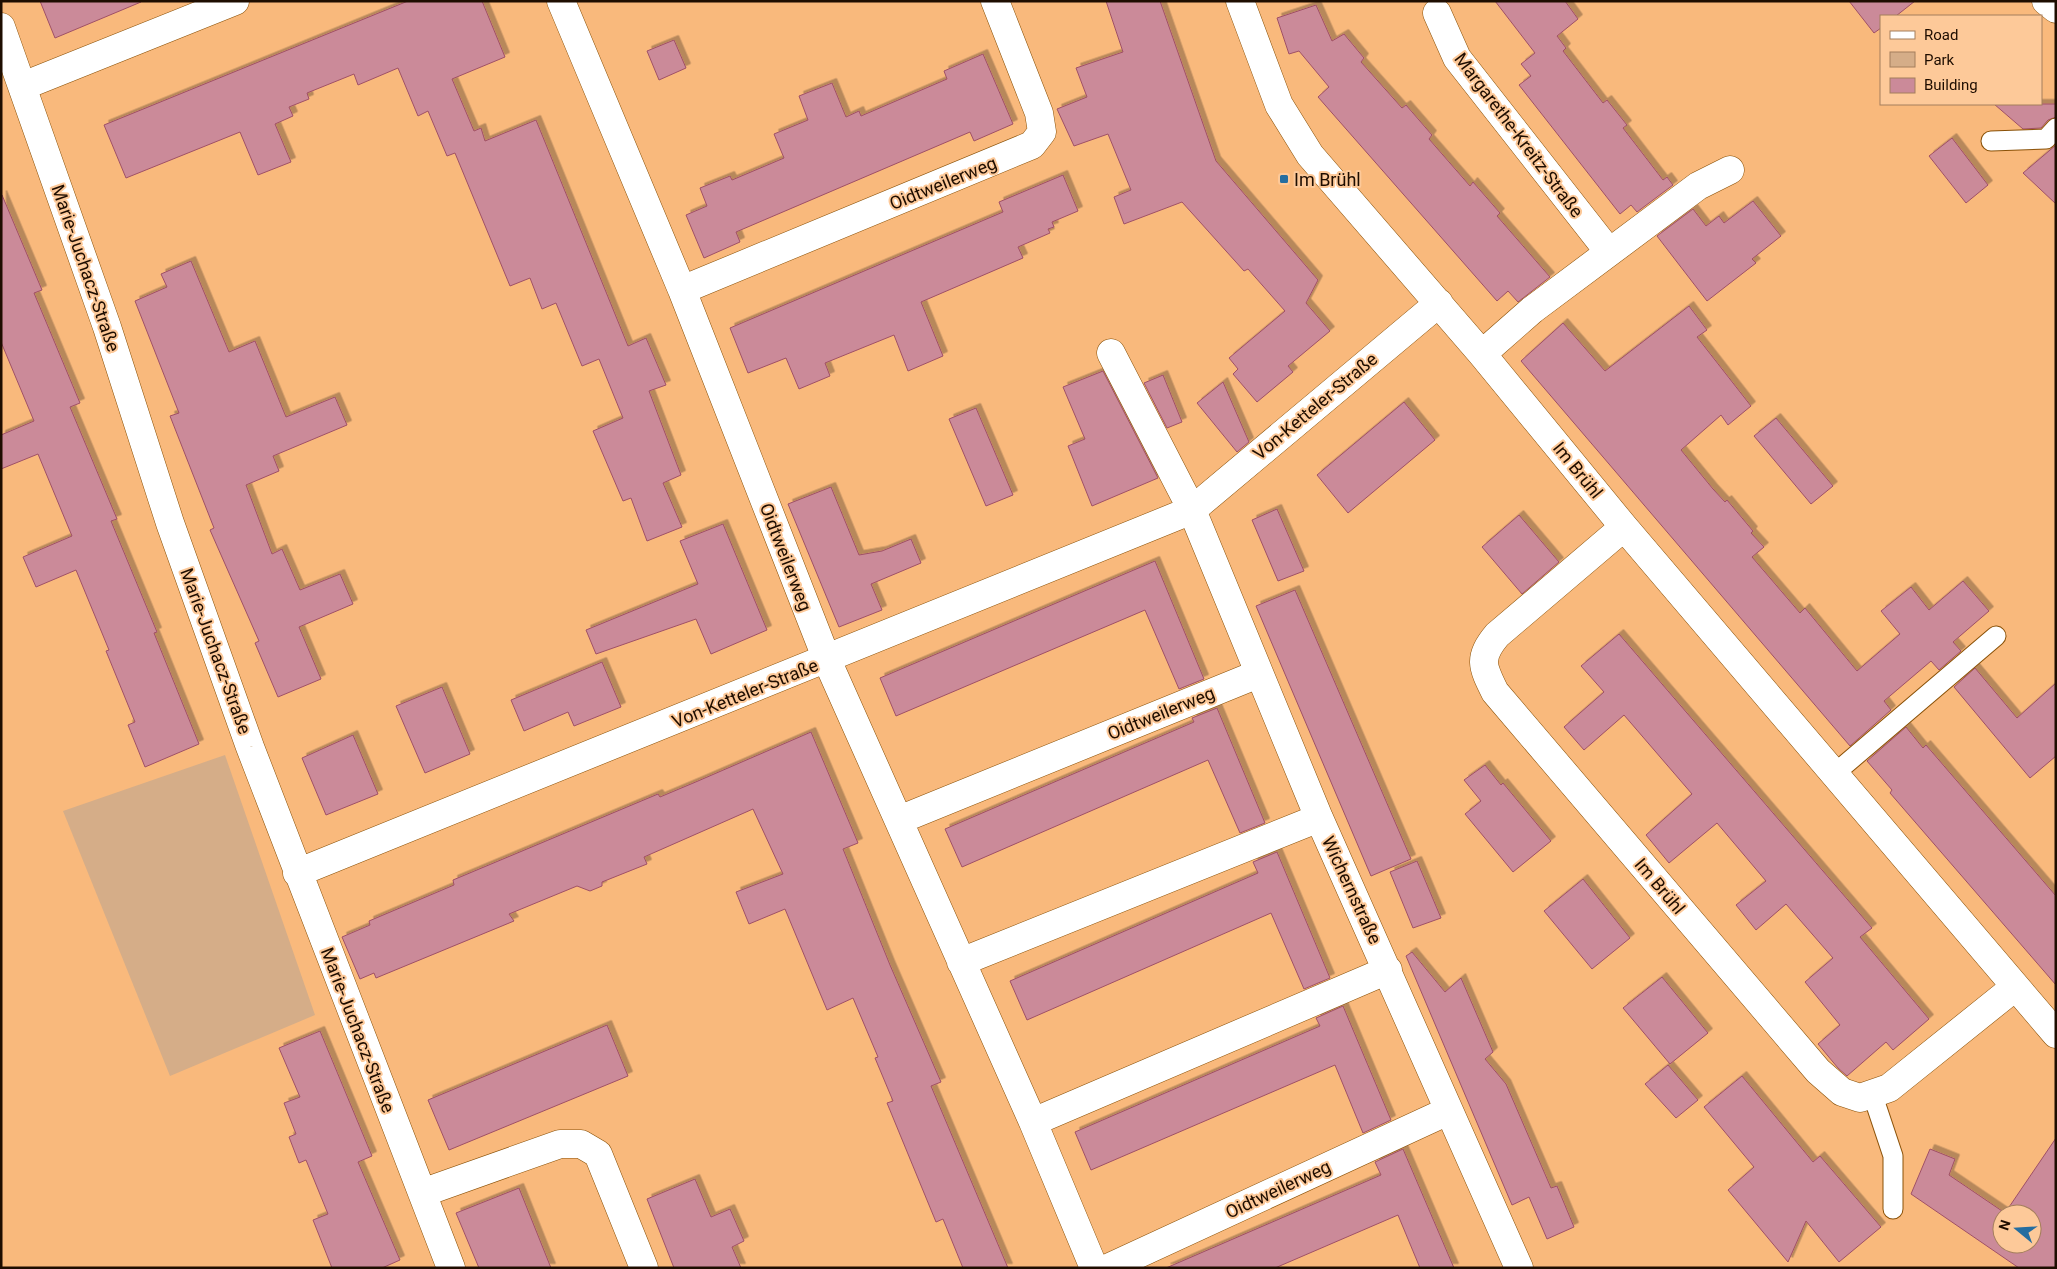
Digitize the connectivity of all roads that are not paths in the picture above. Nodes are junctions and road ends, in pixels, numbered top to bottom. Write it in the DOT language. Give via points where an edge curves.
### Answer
graph roads {
  1 [pos="235,1"];
  2 [pos="560,1"];
  3 [pos="995,1"];
  4 [pos="1240,1"];
  5 [pos="2046,1"];
  6 [pos="2056,9"];
  7 [pos="1437,13"];
  8 [pos="1,27"];
  9 [pos="23,86"];
  10 [pos="2056,128"];
  11 [pos="1991,141"];
  12 [pos="1730,170"];
  13 [pos="1609,252"];
  14 [pos="682,290"];
  15 [pos="1439,303"];
  16 [pos="1111,353"];
  17 [pos="1482,354"];
  18 [pos="1192,510"];
  19 [pos="1624,527"];
  20 [pos="1996,636"];
  21 [pos="827,660"];
  22 [pos="1258,674"];
  23 [pos="1834,774"];
  24 [pos="1319,818"];
  25 [pos="898,820"];
  26 [pos="297,873"];
  27 [pos="961,962"];
  28 [pos="1388,970"];
  29 [pos="2015,987"];
  30 [pos="2056,1034"];
  31 [pos="1872,1093"];
  32 [pos="1448,1111"];
  33 [pos="1033,1122"];
  34 [pos="422,1193"];
  35 [pos="1893,1209"];
  36 [pos="1512,1265"];
  37 [pos="451,1268"];
  38 [pos="644,1268"];
  39 [pos="1094,1268"];
  40 [pos="1108,1268"];
  1 -- 9 [label="street"];
  2 -- 14 [label="street, Oidtweilerweg"];
  3 -- 14 [label="street, Oidtweilerweg" via="1039,112 1042,132 1032,145"];
  4 -- 15 [label="street, Im Brühl" via="1279,105 1310,156"];
  5 -- 6 [label="street"];
  7 -- 13 [label="street, Margarethe-Kreitz-Straße" via="1457,58"];
  8 -- 9 [label="street, Marie-Juchacz-Straße"];
  9 -- 26 [label="street, Marie-Juchacz-Straße" via="107,327 173,532"];
  10 -- 11 [label="lane" via="2046,140"];
  12 -- 13 [label="street" via="1698,186"];
  13 -- 17 [label="street" via="1532,310"];
  14 -- 21 [label="street, Oidtweilerweg"];
  15 -- 17 [label="street, Im Brühl"];
  15 -- 18 [label="street, Von-Ketteler-Straße"];
  16 -- 18 [label="street"];
  17 -- 19 [label="street, Im Brühl"];
  18 -- 21 [label="street, Von-Ketteler-Straße"];
  18 -- 22 [label="street, Wichernstraße"];
  19 -- 23 [label="street, Im Brühl"];
  19 -- 31 [label="street, Im Brühl" via="1498,635 1487,648 1484,669 1495,692 1818,1071 1842,1092 1860,1098"];
  20 -- 23 [label="lane"];
  21 -- 25 [label="street, Oidtweilerweg"];
  21 -- 26 [label="street, Von-Ketteler-Straße"];
  22 -- 24 [label="street, Wichernstraße"];
  22 -- 25 [label="street, Oidtweilerweg"];
  23 -- 29 [label="street, Im Brühl"];
  24 -- 27 [label="street"];
  24 -- 28 [label="street, Wichernstraße"];
  25 -- 27 [label="street, Oidtweilerweg"];
  26 -- 34 [label="street, Marie-Juchacz-Straße"];
  27 -- 33 [label="street, Oidtweilerweg"];
  28 -- 32 [label="street, Wichernstraße"];
  28 -- 33 [label="street"];
  29 -- 30 [label="street, Im Brühl"];
  29 -- 31 [label="street, Im Brühl" via="1888,1088"];
  31 -- 35 [label="lane" via="1893,1156"];
  32 -- 36 [label="street, Wichernstraße"];
  32 -- 40 [label="street, Oidtweilerweg"];
  33 -- 39 [label="street, Oidtweilerweg"];
  34 -- 37 [label="street, Marie-Juchacz-Straße"];
  34 -- 38 [label="street" via="560,1144 582,1144 598,1154"];
}
